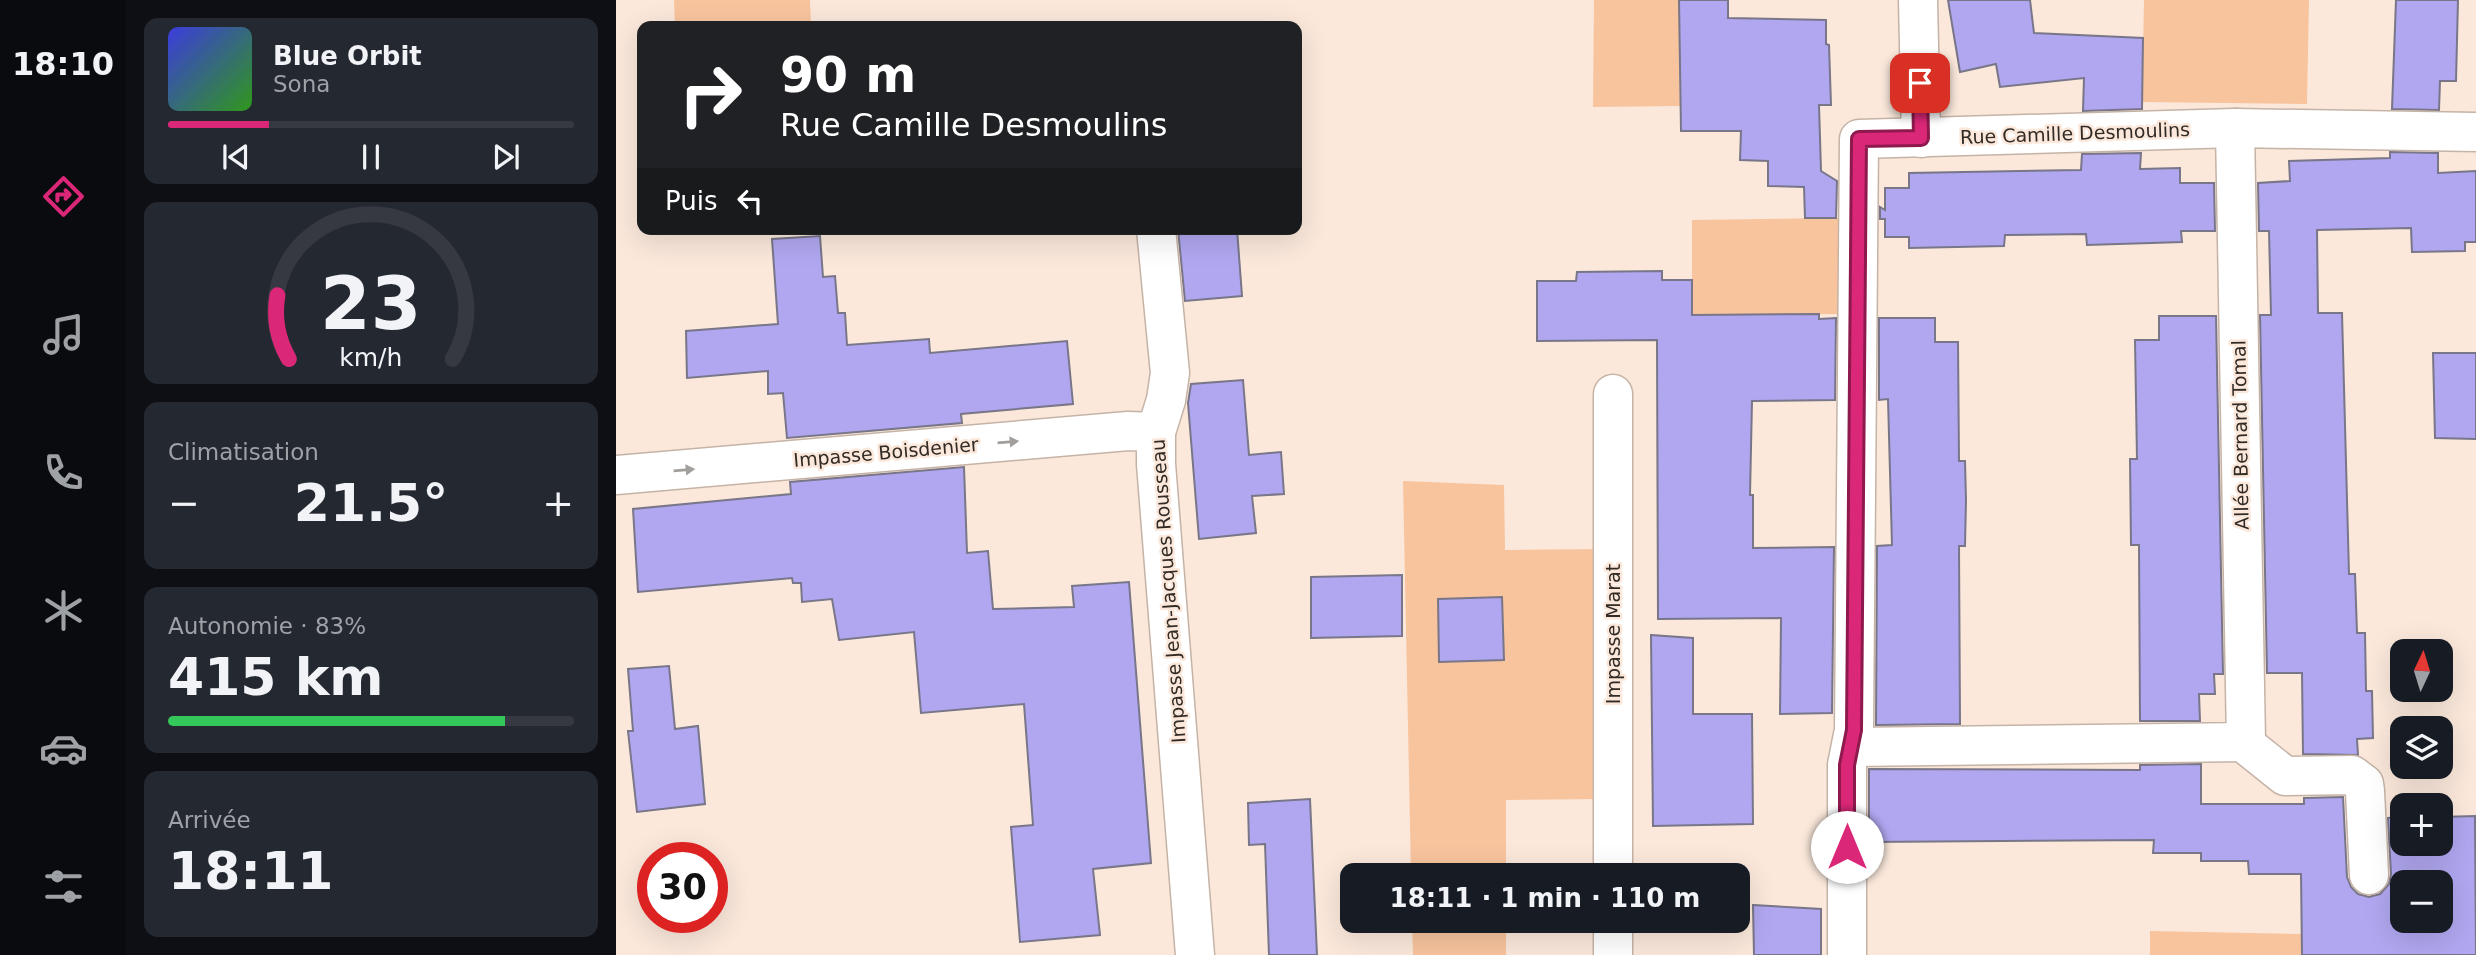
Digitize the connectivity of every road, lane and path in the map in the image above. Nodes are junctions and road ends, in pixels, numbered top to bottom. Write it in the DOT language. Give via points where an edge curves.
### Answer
graph roads {
  1 [pos="1918,0"];
  2 [pos="2235,128"];
  3 [pos="2476,132"];
  4 [pos="1921,138"];
  5 [pos="1157,235"];
  6 [pos="1613,394"];
  7 [pos="1156,432"];
  8 [pos="616,475"];
  9 [pos="2246,742"];
  10 [pos="1850,747"];
  11 [pos="1613,863"];
  12 [pos="2369,875"];
  13 [pos="1613,933"];
  14 [pos="1195,955"];
  15 [pos="1613,955"];
  16 [pos="1847,955"];
  1 -- 4 [label="street"];
  2 -- 3 [label="street, Rue Camille Desmoulins"];
  2 -- 4 [label="street, Rue Camille Desmoulins"];
  2 -- 9 [label="street, Allée Bernard Tomal"];
  4 -- 10 [label="street, Rue Camille Desmoulins" via="1859,139 1854,730"];
  5 -- 7 [label="street, Impasse Jean-Jacques Rousseau" via="1170,373"];
  6 -- 11 [label="street, Impasse Marat"];
  8 -- 7 [label="street, Impasse Boisdenier, one-way"];
  7 -- 14 [label="street, Impasse Jean-Jacques Rousseau"];
  9 -- 10 [label="street"];
  9 -- 12 [label="street" via="2285,776 2359,778 2365,791"];
  10 -- 16 [label="street, Rue Camille Desmoulins"];
  13 -- 15 [label="street"];
}
